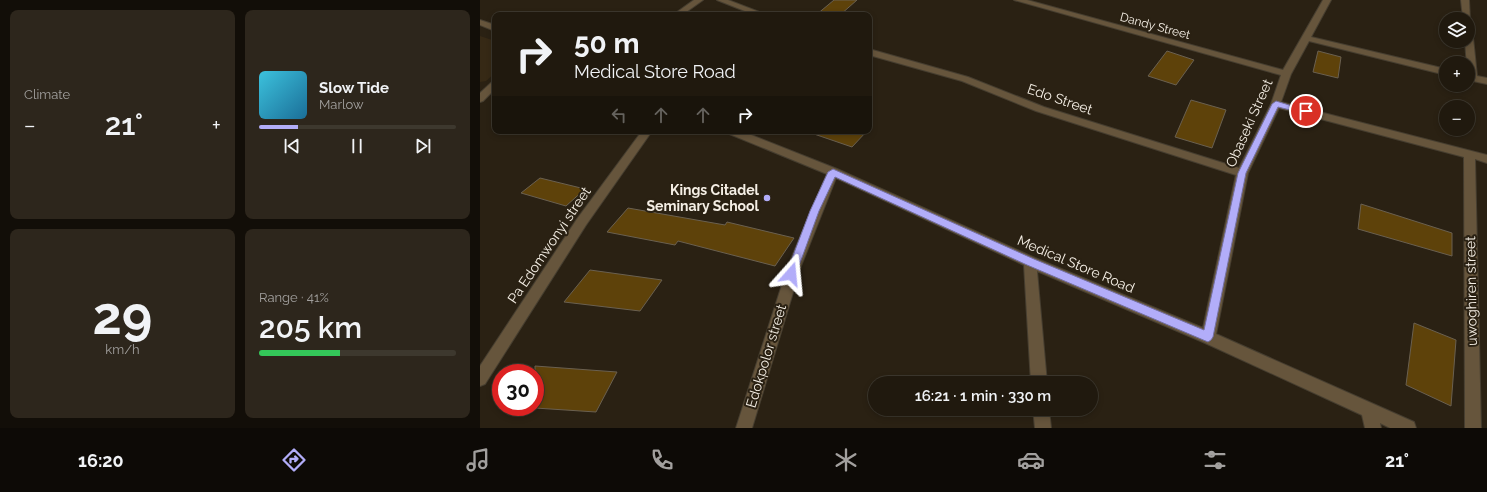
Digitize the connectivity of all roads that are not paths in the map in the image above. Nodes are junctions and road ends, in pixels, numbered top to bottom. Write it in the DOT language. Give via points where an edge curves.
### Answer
graph roads {
  1 [pos="699,0"];
  2 [pos="721,0"];
  3 [pos="1018,0"];
  4 [pos="1328,0"];
  5 [pos="1465,0"];
  6 [pos="681,12"];
  7 [pos="754,12"];
  8 [pos="1466,12"];
  9 [pos="480,22"];
  10 [pos="492,27"];
  11 [pos="1306,38"];
  12 [pos="872,53"];
  13 [pos="1439,70"];
  14 [pos="1286,74"];
  15 [pos="1475,78"];
  16 [pos="1487,81"];
  17 [pos="492,87"];
  18 [pos="480,99"];
  19 [pos="1276,104"];
  20 [pos="645,134"];
  21 [pos="738,134"];
  22 [pos="1469,154"];
  23 [pos="1487,159"];
  24 [pos="833,172"];
  25 [pos="1242,173"];
  26 [pos="1030,262"];
  27 [pos="1208,337"];
  28 [pos="1038,376"];
  29 [pos="480,379"];
  30 [pos="1369,411"];
  31 [pos="1042,416"];
  32 [pos="744,428"];
  33 [pos="1043,428"];
  34 [pos="1374,428"];
  35 [pos="1408,428"];
  36 [pos="1473,428"];
  1 -- 6 [label="street"];
  2 -- 7 [label="street"];
  3 -- 14 [label="street, Dandy Street"];
  4 -- 11 [label="street, Obaseki Street"];
  5 -- 8 [label="street"];
  9 -- 10 [label="street"];
  11 -- 13 [label="street"];
  11 -- 14 [label="street, Obaseki Street"];
  12 -- 25 [label="street, Edo Street" via="965,79 1040,109"];
  14 -- 19 [label="street, Obaseki Street"];
  15 -- 16 [label="street"];
  17 -- 18 [label="street"];
  19 -- 22 [label="street"];
  19 -- 25 [label="street, Obaseki Street"];
  20 -- 29 [label="street, Pa Edomwonyi street" via="538,287"];
  21 -- 24 [label="street, Medical Store Road"];
  22 -- 23 [label="street"];
  22 -- 36 [label="street, uwoghiren street"];
  24 -- 26 [label="street, Medical Store Road"];
  24 -- 32 [label="street, Edokpolor street" via="814,211 796,260"];
  25 -- 27 [label="street, Obaseki Street"];
  26 -- 27 [label="street, Medical Store Road"];
  26 -- 28 [label="street"];
  27 -- 30 [label="street, Medical Store Road"];
  30 -- 34 [label="street"];
  30 -- 35 [label="street, Medical Store Road"];
  31 -- 33 [label="street"];
}
